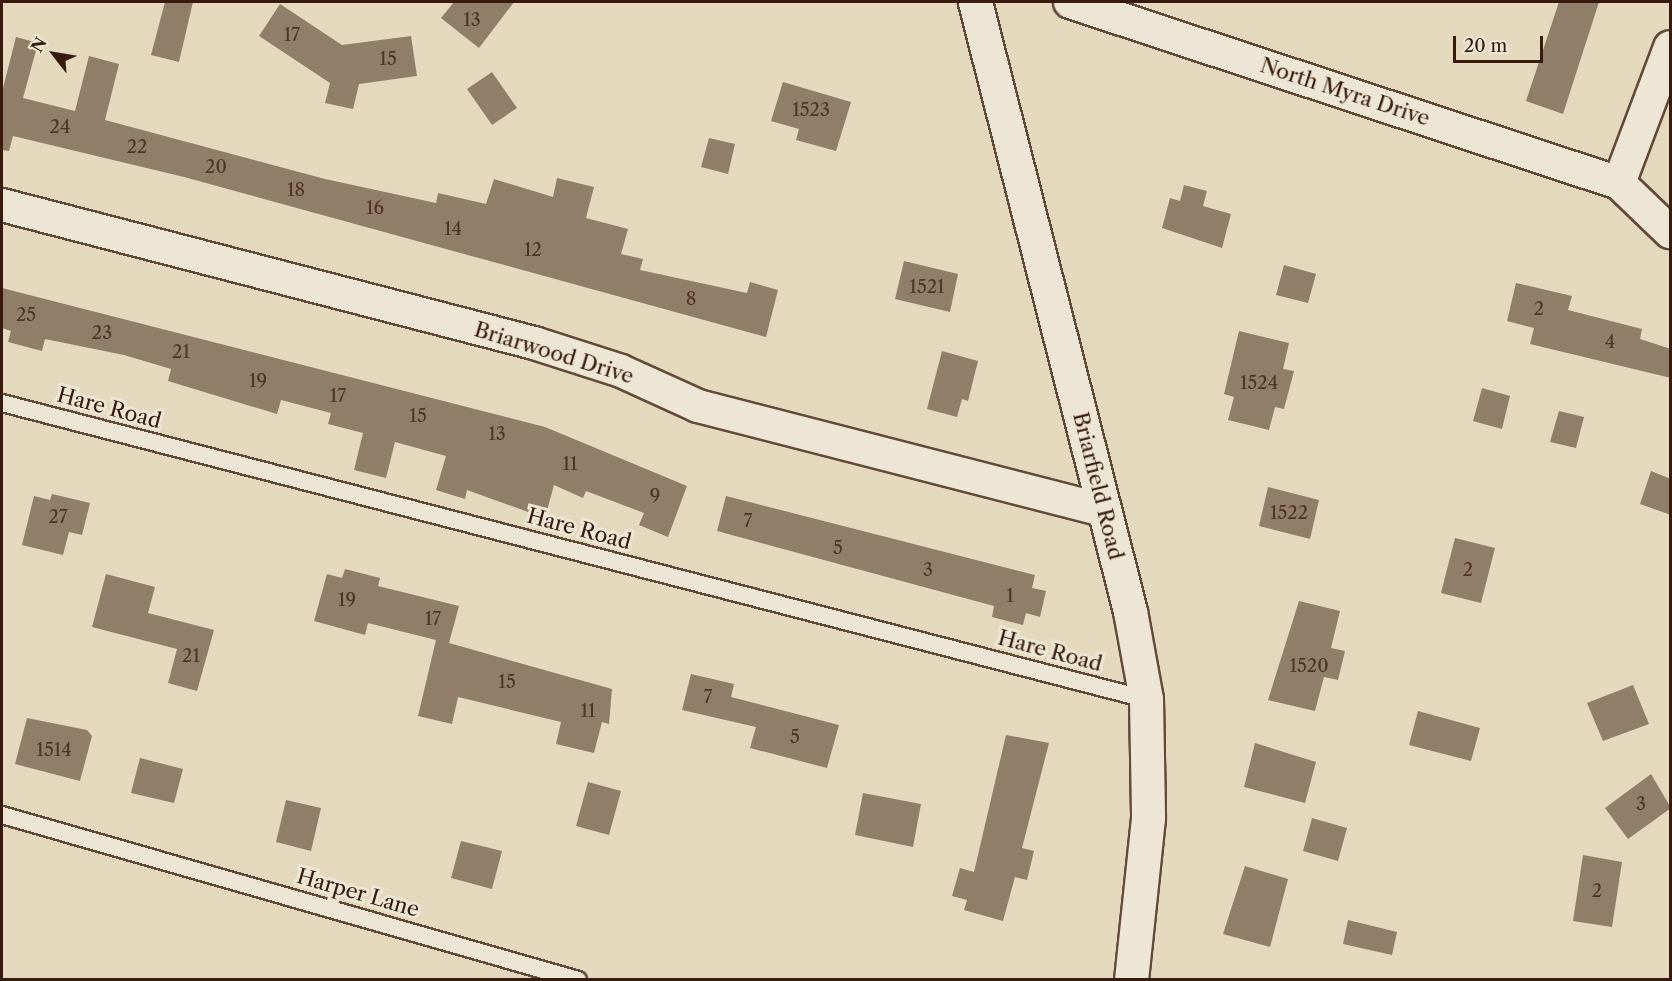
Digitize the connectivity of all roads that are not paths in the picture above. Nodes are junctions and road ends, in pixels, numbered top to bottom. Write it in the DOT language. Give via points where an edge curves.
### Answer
graph roads {
  1 [pos="975,2"];
  2 [pos="1070,2"];
  3 [pos="1671,47"];
  4 [pos="1619,183"];
  5 [pos="2,205"];
  6 [pos="1671,232"];
  7 [pos="2,403"];
  8 [pos="1103,510"];
  9 [pos="1146,699"];
  10 [pos="2,815"];
  11 [pos="578,980"];
  12 [pos="1131,980"];
  1 -- 8 [label="main road, Briarfield Road"];
  2 -- 4 [label="street, North Myra Drive"];
  3 -- 4 [label="street"];
  4 -- 6 [label="street"];
  5 -- 8 [label="street, Briarwood Drive" via="534,343 621,371 698,406"];
  7 -- 9 [label="lane, Hare Road"];
  8 -- 9 [label="main road, Briarfield Road"];
  9 -- 12 [label="main road, Briarfield Road" via="1148,818"];
  10 -- 11 [label="lane, Harper Lane"];
}
